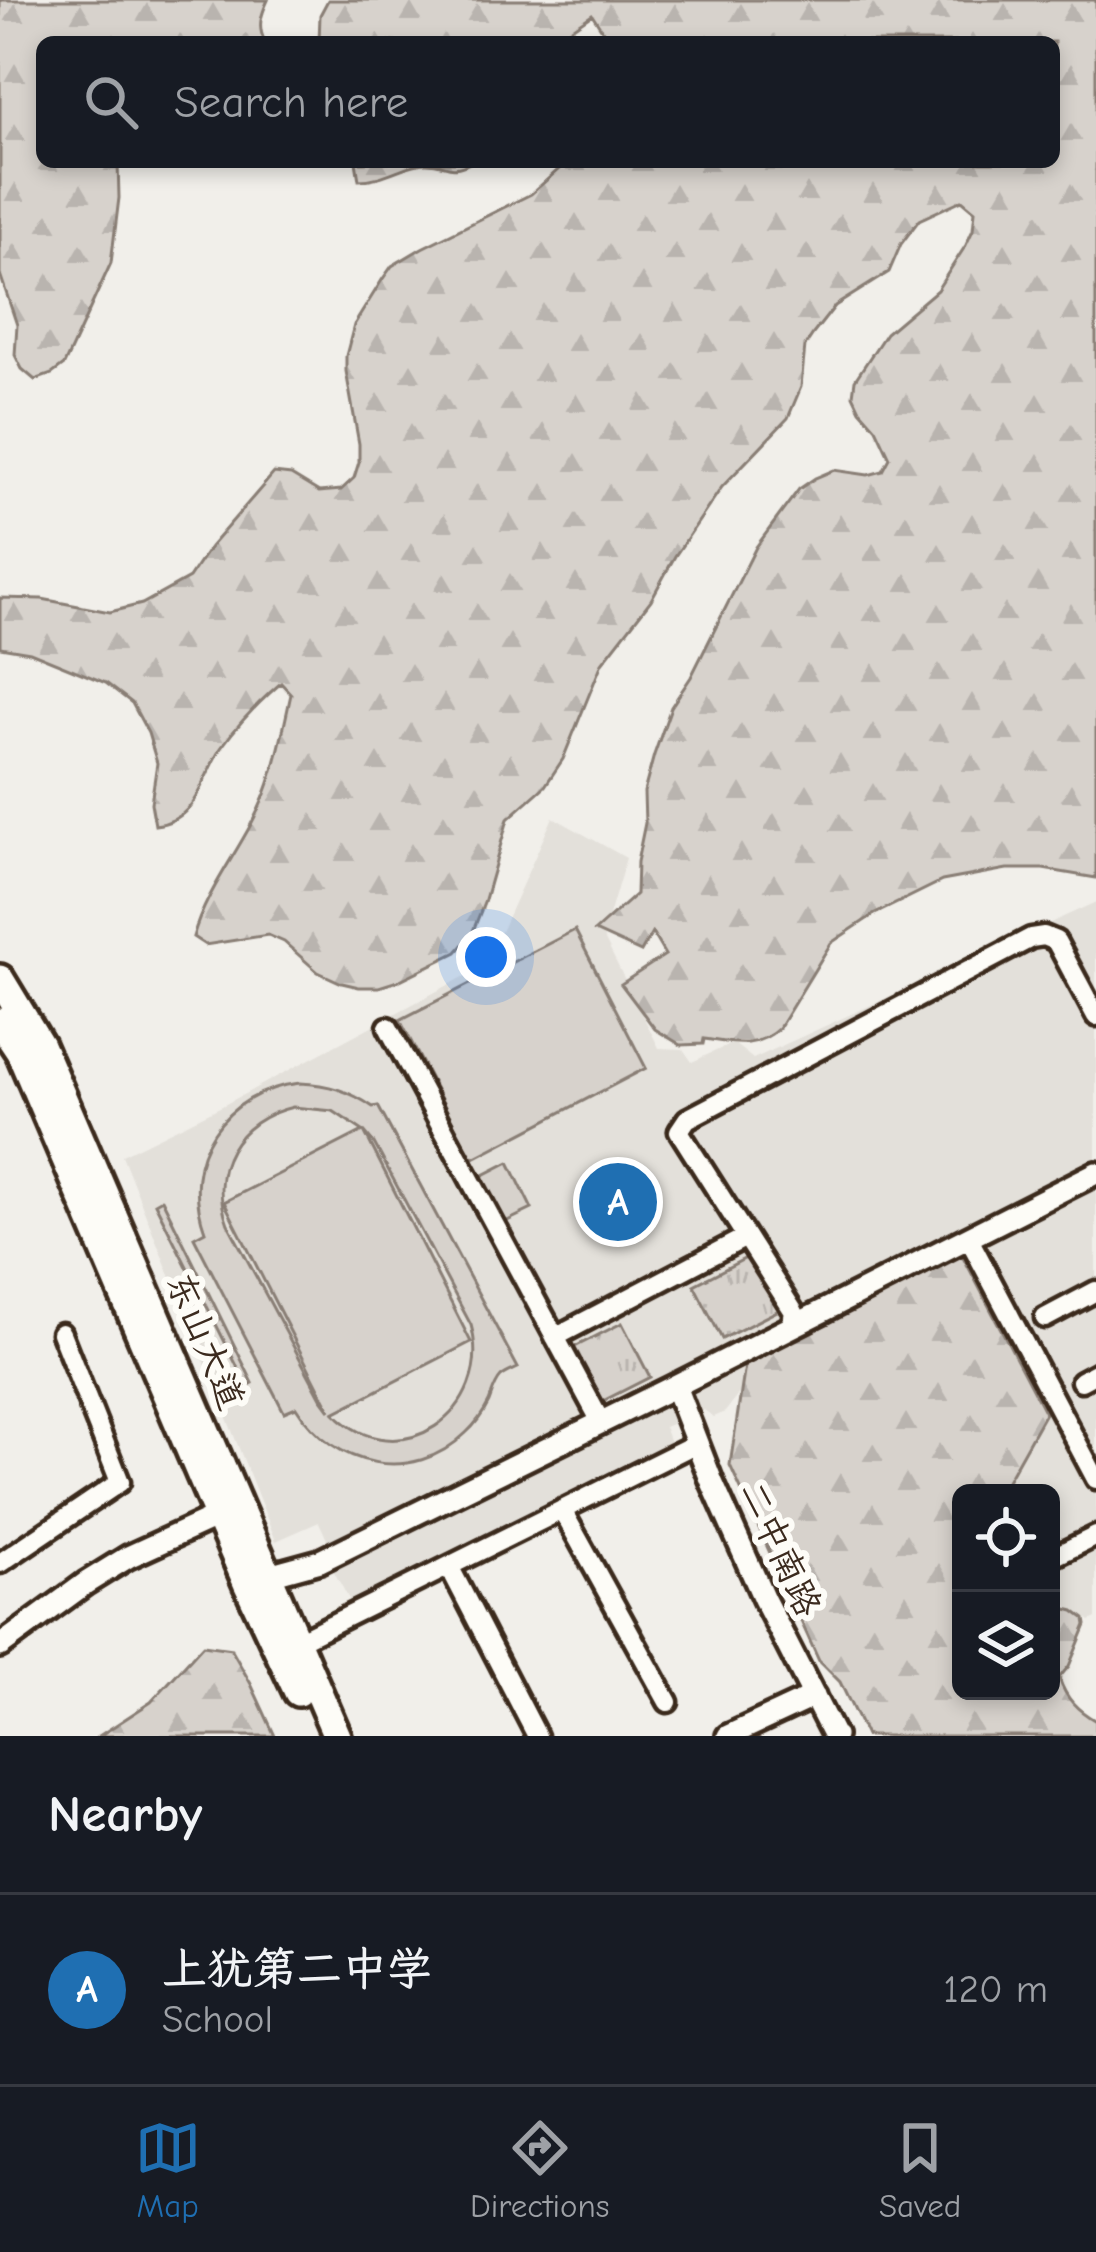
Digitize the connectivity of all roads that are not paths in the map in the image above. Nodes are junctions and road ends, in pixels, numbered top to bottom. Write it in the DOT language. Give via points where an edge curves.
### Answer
graph roads {
  1 [pos="0,979"];
  2 [pos="1096,1016"];
  3 [pos="0,1022"];
  4 [pos="388,1027"];
  5 [pos="1096,1173"];
  6 [pos="746,1237"];
  7 [pos="968,1237"];
  8 [pos="1096,1291"];
  9 [pos="1045,1318"];
  10 [pos="790,1328"];
  11 [pos="61,1333"];
  12 [pos="555,1337"];
  13 [pos="676,1386"];
  14 [pos="601,1422"];
  15 [pos="698,1443"];
  16 [pos="1096,1479"];
  17 [pos="562,1510"];
  18 [pos="227,1511"];
  19 [pos="1096,1536"];
  20 [pos="1060,1554"];
  21 [pos="0,1563"];
  22 [pos="449,1566"];
  23 [pos="256,1579"];
  24 [pos="296,1642"];
  25 [pos="0,1646"];
  26 [pos="814,1696"];
  27 [pos="668,1702"];
  28 [pos="318,1736"];
  29 [pos="337,1736"];
  30 [pos="537,1736"];
  31 [pos="728,1736"];
  32 [pos="834,1736"];
  1 -- 18 [label="main road, 东山大道" via="40,1045"];
  2 -- 6 [label="street" via="1055,941 1030,938 694,1113 679,1131"];
  3 -- 18 [label="main road, 东山大道"];
  4 -- 12 [label="street"];
  5 -- 7 [label="street"];
  6 -- 10 [label="street" via="794,1312"];
  6 -- 12 [label="street"];
  7 -- 10 [label="street"];
  7 -- 16 [label="street"];
  8 -- 9 [label="street"];
  10 -- 13 [label="street"];
  11 -- 21 [label="street" via="120,1482"];
  12 -- 14 [label="street"];
  13 -- 14 [label="street"];
  13 -- 15 [label="street, 二中南路"];
  14 -- 23 [label="street" via="320,1561"];
  15 -- 17 [label="street"];
  15 -- 26 [label="street, 二中南路"];
  17 -- 22 [label="street"];
  17 -- 27 [label="street"];
  18 -- 23 [label="main road, 东山大道"];
  18 -- 25 [label="street" via="128,1557"];
  19 -- 20 [label="street"];
  22 -- 24 [label="street"];
  22 -- 30 [label="street"];
  23 -- 24 [label="main road, 东山大道"];
  23 -- 28 [label="main road, 东山大道"];
  24 -- 29 [label="main road, 东山大道"];
  26 -- 31 [label="street"];
  26 -- 32 [label="street, 二中南路"];
}
